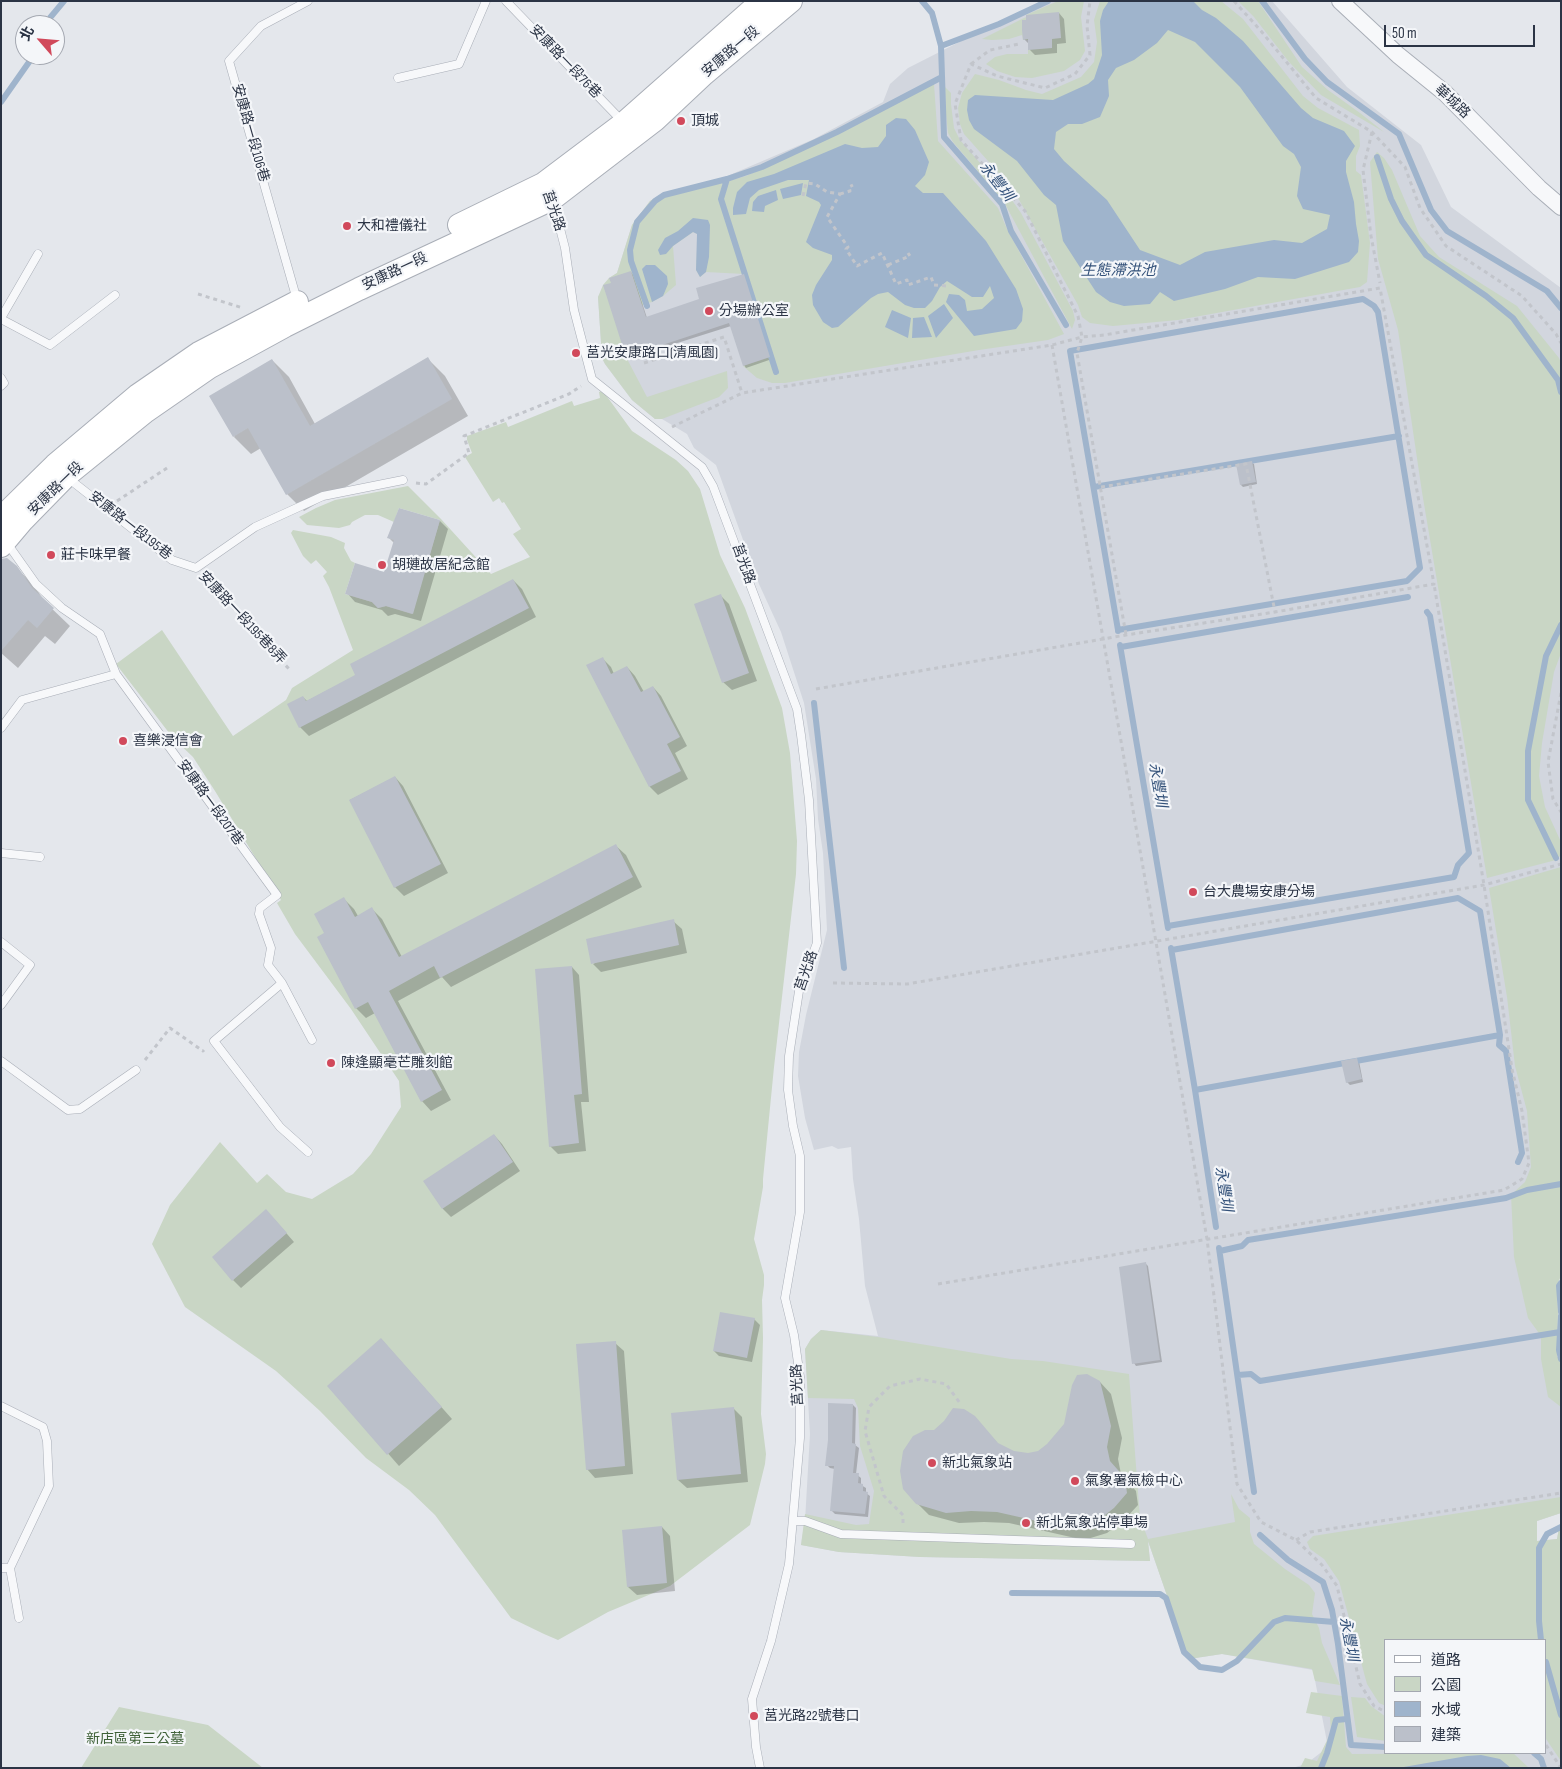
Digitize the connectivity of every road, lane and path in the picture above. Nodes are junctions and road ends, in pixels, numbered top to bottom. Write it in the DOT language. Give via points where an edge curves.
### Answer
graph roads {
  1 [pos="308,1"];
  2 [pos="486,1"];
  3 [pos="506,1"];
  4 [pos="762,1"];
  5 [pos="791,1"];
  6 [pos="1090,1"];
  7 [pos="1234,1"];
  8 [pos="1340,1"];
  9 [pos="1019,44"];
  10 [pos="971,64"];
  11 [pos="398,78"];
  12 [pos="624,123"];
  13 [pos="1372,132"];
  14 [pos="853,185"];
  15 [pos="548,191"];
  16 [pos="840,194"];
  17 [pos="803,196"];
  18 [pos="1561,207"];
  19 [pos="908,252"];
  20 [pos="38,254"];
  21 [pos="888,265"];
  22 [pos="1380,283"];
  23 [pos="947,286"];
  24 [pos="198,294"];
  25 [pos="115,295"];
  26 [pos="298,302"];
  27 [pos="1,319"];
  28 [pos="258,322"];
  29 [pos="1082,337"];
  30 [pos="1561,344"];
  31 [pos="1052,345"];
  32 [pos="644,363"];
  33 [pos="1,378"];
  34 [pos="1,386"];
  35 [pos="742,393"];
  36 [pos="569,394"];
  37 [pos="660,433"];
  38 [pos="167,468"];
  39 [pos="61,470"];
  40 [pos="403,480"];
  41 [pos="1101,487"];
  42 [pos="106,508"];
  43 [pos="10,513"];
  44 [pos="3,544"];
  45 [pos="196,568"];
  46 [pos="1434,584"];
  47 [pos="1275,612"];
  48 [pos="1126,635"];
  49 [pos="1103,639"];
  50 [pos="289,669"];
  51 [pos="116,674"];
  52 [pos="816,689"];
  53 [pos="1561,694"];
  54 [pos="1,728"];
  55 [pos="1561,812"];
  56 [pos="1,853"];
  57 [pos="40,856"];
  58 [pos="1561,864"];
  59 [pos="1484,885"];
  60 [pos="1,942"];
  61 [pos="1156,942"];
  62 [pos="282,983"];
  63 [pos="833,983"];
  64 [pos="1,1005"];
  65 [pos="312,1040"];
  66 [pos="214,1041"];
  67 [pos="1,1061"];
  68 [pos="136,1070"];
  69 [pos="308,1152"];
  70 [pos="1206,1239"];
  71 [pos="938,1284"];
  72 [pos="960,1403"];
  73 [pos="1,1406"];
  74 [pos="1561,1493"];
  75 [pos="792,1520"];
  76 [pos="903,1536"];
  77 [pos="1296,1540"];
  78 [pos="1130,1544"];
  79 [pos="1,1568"];
  80 [pos="10,1568"];
  81 [pos="19,1618"];
  82 [pos="1384,1711"];
  83 [pos="1547,1747"];
  84 [pos="760,1768"];
  85 [pos="1561,1768"];
  1 -- 26 [label="lane, 安康路一段106巷" via="261,26 229,60"];
  2 -- 11 [label="lane" via="459,64"];
  3 -- 12 [label="lane, 安康路一段76巷"];
  4 -- 12 [label="main road, 安康路一段"];
  5 -- 15 [label="main road, 安康路一段" via="655,120"];
  6 -- 10 [label="path" via="1087,26 1090,54 1075,74 1045,88 997,76"];
  7 -- 13 [label="path" via="1316,98"];
  8 -- 18 [label="street, 華城路" via="1445,94"];
  9 -- 10 [label="path" via="990,50"];
  10 -- 29 [label="path" via="955,104 961,140 1025,211 1078,316"];
  12 -- 15 [label="main road, 安康路一段"];
  13 -- 22 [label="path" via="1363,170"];
  13 -- 30 [label="path" via="1405,167 1420,208 1446,246 1522,296"];
  14 -- 16 [label="path" via="849,187 851,193"];
  15 -- 26 [label="main road, 安康路一段"];
  15 -- 37 [label="lane, 莒光路" via="565,248 574,310 592,379"];
  15 -- 39 [label="main road, 安康路一段" via="210,367"];
  16 -- 17 [label="path" via="806,183"];
  16 -- 21 [label="path" via="827,217 857,266 882,253"];
  19 -- 21 [label="path" via="910,256"];
  20 -- 27 [label="lane"];
  21 -- 23 [label="path" via="896,284 906,280 908,285 931,277 934,286"];
  24 -- 28 [label="path" via="241,306"];
  25 -- 27 [label="lane" via="50,345"];
  26 -- 28 [label="main road, 安康路一段"];
  28 -- 39 [label="main road, 安康路一段" via="199,353 138,395"];
  29 -- 31 [label="path"];
  29 -- 41 [label="path" via="1077,353"];
  29 -- 46 [label="path" via="1380,288"];
  31 -- 35 [label="path"];
  31 -- 49 [label="path"];
  32 -- 35 [label="path" via="724,337"];
  33 -- 34 [label="lane" via="4,383"];
  35 -- 37 [label="path"];
  36 -- 40 [label="path" via="464,436 469,452 426,484"];
  37 -- 75 [label="lane, 莒光路" via="702,468 713,486 797,709 801,735 817,944 799,991 789,1056 788,1090 800,1156 800,1212 785,1298 800,1377 800,1438"];
  38 -- 42 [label="path"];
  39 -- 42 [label="lane, 安康路一段195巷"];
  39 -- 43 [label="main road, 安康路一段"];
  40 -- 45 [label="lane" via="323,496 255,527"];
  41 -- 47 [label="path" via="1246,464"];
  41 -- 48 [label="path"];
  42 -- 45 [label="lane, 安康路一段195巷" via="172,560"];
  43 -- 44 [label="main road, 安康路一段"];
  44 -- 51 [label="lane, 安康路一段207巷" via="36,584 62,608 100,634"];
  45 -- 50 [label="path, 安康路一段195巷8弄"];
  46 -- 47 [label="path"];
  46 -- 59 [label="path"];
  47 -- 48 [label="path"];
  48 -- 49 [label="path"];
  49 -- 52 [label="path"];
  49 -- 61 [label="path"];
  51 -- 54 [label="lane" via="22,700"];
  51 -- 62 [label="lane, 安康路一段207巷" via="277,895 260,908 259,914 271,948 268,965"];
  53 -- 55 [label="path" via="1548,762 1552,798"];
  56 -- 57 [label="lane"];
  58 -- 59 [label="path"];
  59 -- 61 [label="path"];
  59 -- 70 [label="path" via="1512,1069 1522,1112 1528,1163 1522,1179 1504,1190"];
  60 -- 64 [label="lane" via="30,965"];
  61 -- 63 [label="path" via="907,984"];
  61 -- 70 [label="path"];
  62 -- 65 [label="lane"];
  62 -- 66 [label="lane"];
  66 -- 68 [label="path" via="203,1051 170,1028"];
  66 -- 69 [label="lane" via="280,1127"];
  67 -- 68 [label="lane" via="68,1110 80,1109"];
  70 -- 71 [label="path"];
  70 -- 77 [label="path" via="1237,1484 1261,1522"];
  72 -- 76 [label="path" via="946,1384 920,1378 890,1386 869,1407 865,1431 884,1496 903,1515"];
  73 -- 80 [label="lane" via="43,1427 47,1441 49,1486"];
  74 -- 77 [label="path" via="1310,1532"];
  75 -- 76 [label="lane" via="805,1521 841,1534"];
  75 -- 84 [label="lane, 莒光路" via="789,1564 771,1641 752,1699"];
  76 -- 78 [label="lane"];
  77 -- 82 [label="path" via="1322,1565 1337,1586 1360,1684 1374,1706"];
  79 -- 80 [label="lane"];
  80 -- 81 [label="lane"];
  83 -- 85 [label="path"];
}
